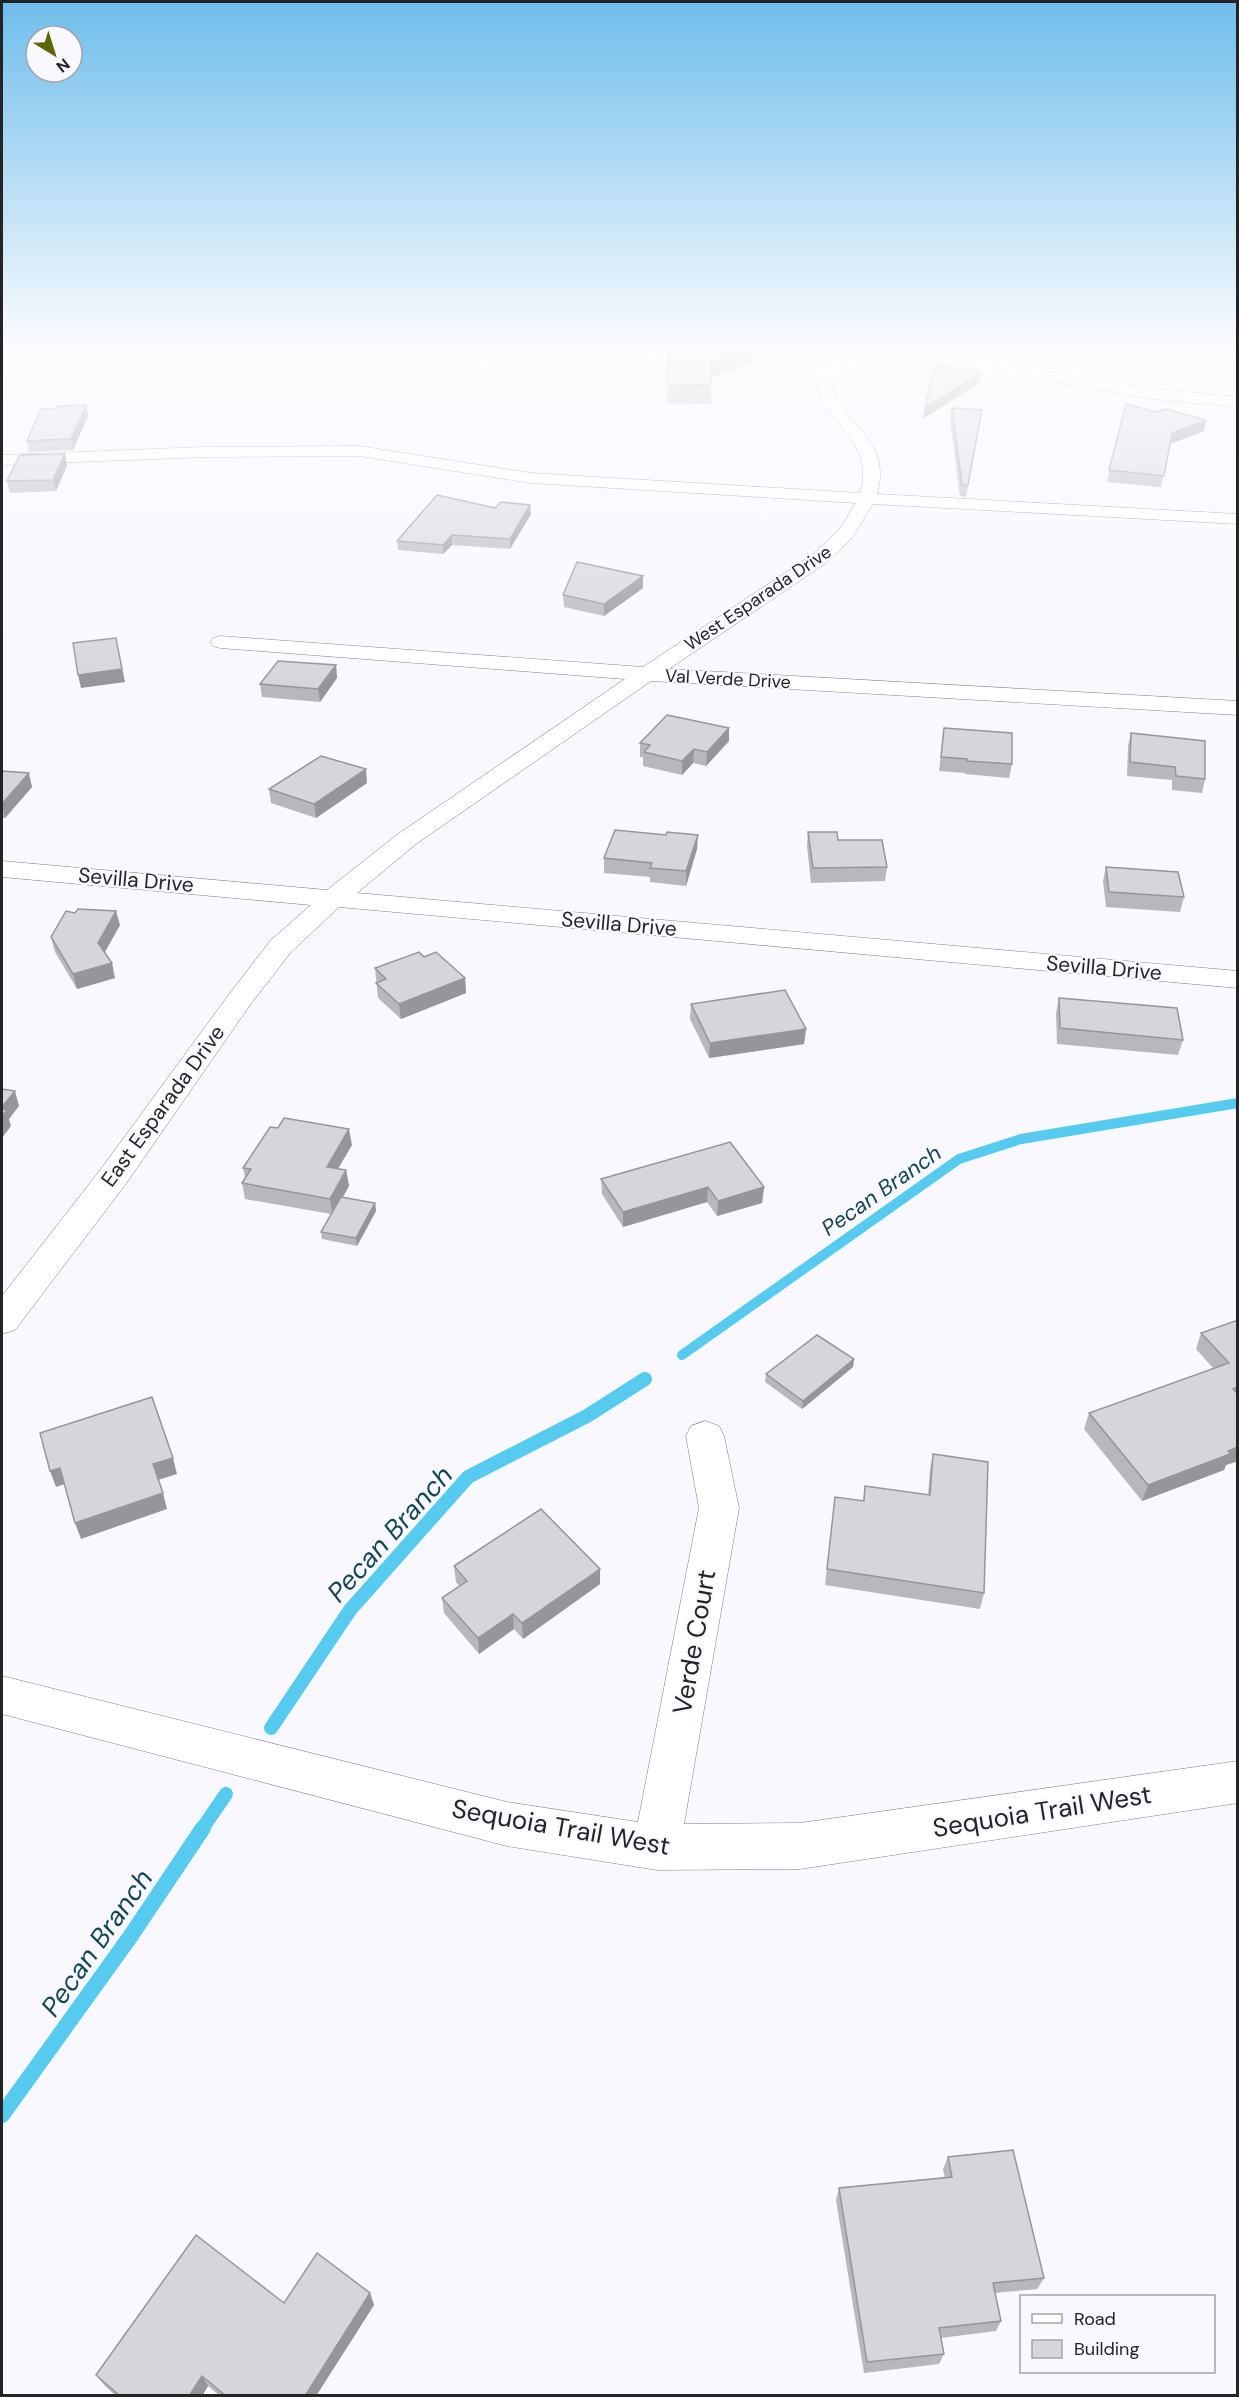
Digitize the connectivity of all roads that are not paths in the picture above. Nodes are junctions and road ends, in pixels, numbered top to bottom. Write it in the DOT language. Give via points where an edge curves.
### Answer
graph roads {
  1 [pos="418,460"];
  2 [pos="870,460"];
  3 [pos="867,498"];
  4 [pos="1238,519"];
  5 [pos="220,642"];
  6 [pos="645,674"];
  7 [pos="1238,708"];
  8 [pos="2,869"];
  9 [pos="333,898"];
  10 [pos="1238,980"];
  11 [pos="2,1321"];
  12 [pos="705,1436"];
  13 [pos="2,1695"];
  14 [pos="1238,1782"];
  15 [pos="657,1847"];
  1 -- 3 [label="street" via="531,477"];
  2 -- 3 [label="street, West Esparada Drive"];
  3 -- 4 [label="street"];
  3 -- 6 [label="street, West Esparada Drive" via="849,531 819,559"];
  5 -- 6 [label="street, Val Verde Drive"];
  6 -- 7 [label="street, Val Verde Drive"];
  6 -- 9 [label="street, West Esparada Drive" via="407,839"];
  8 -- 9 [label="street, Sevilla Drive"];
  9 -- 10 [label="street, Sevilla Drive"];
  9 -- 11 [label="street, East Esparada Drive" via="281,946 113,1177"];
  12 -- 15 [label="street, Verde Court" via="719,1508"];
  13 -- 15 [label="street, Sequoia Trail West" via="507,1824"];
  14 -- 15 [label="street, Sequoia Trail West" via="800,1846"];
}
